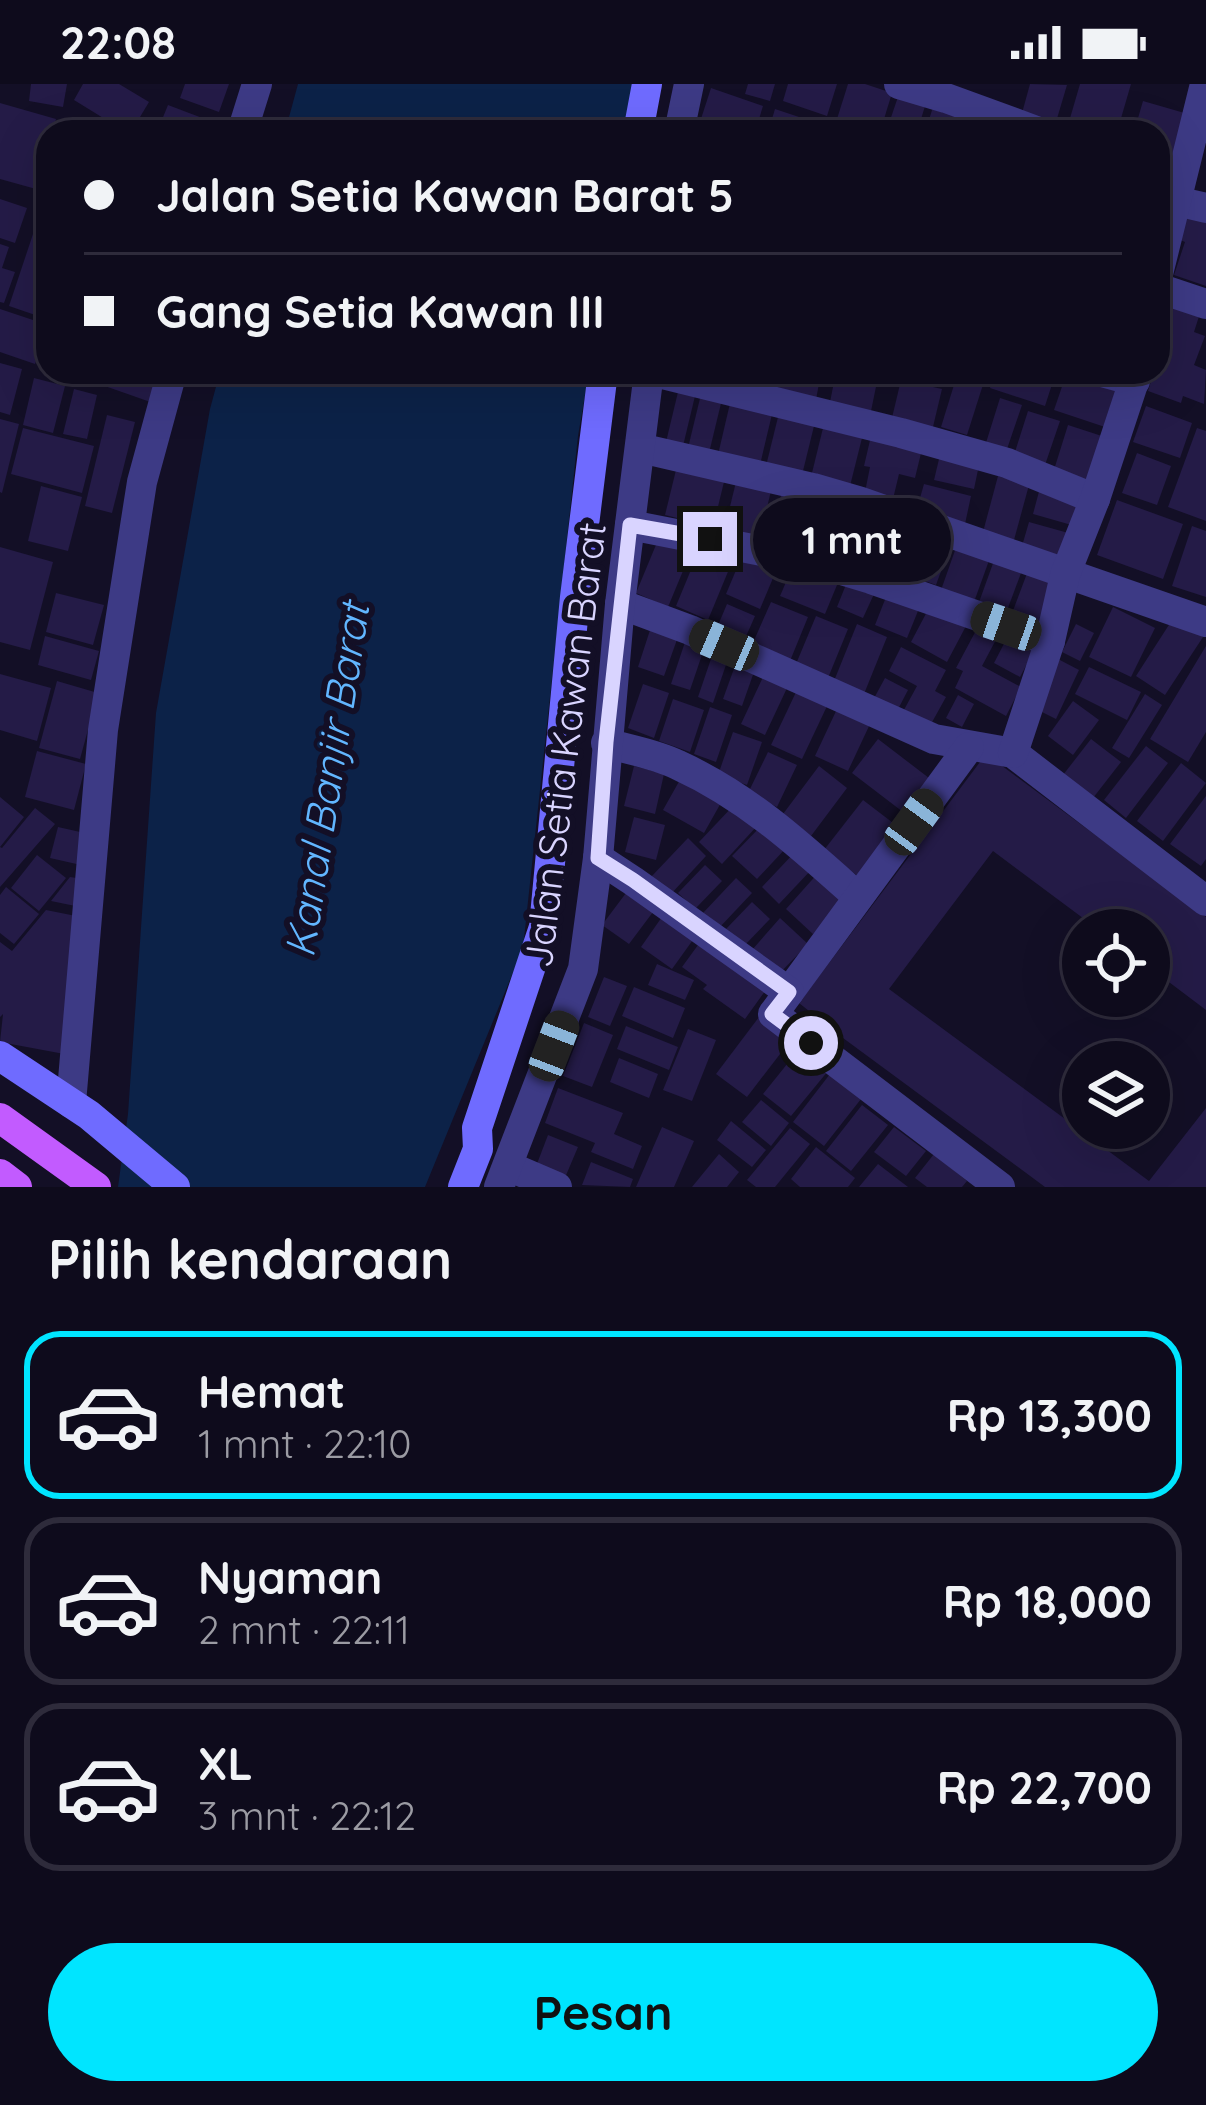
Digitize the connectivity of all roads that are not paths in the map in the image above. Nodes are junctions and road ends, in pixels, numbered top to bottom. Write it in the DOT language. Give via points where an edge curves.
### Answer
graph roads {
  1 [pos="257,84"];
  2 [pos="647,84"];
  3 [pos="689,84"];
  4 [pos="899,84"];
  5 [pos="1205,84"];
  6 [pos="246,120"];
  7 [pos="640,120"];
  8 [pos="686,120"];
  9 [pos="1006,120"];
  10 [pos="1180,188"];
  11 [pos="1170,227"];
  12 [pos="1170,292"];
  13 [pos="1206,304"];
  14 [pos="169,384"];
  15 [pos="601,384"];
  16 [pos="650,384"];
  17 [pos="700,384"];
  18 [pos="1133,384"];
  19 [pos="640,448"];
  20 [pos="1095,499"];
  21 [pos="630,525"];
  22 [pos="1066,575"];
  23 [pos="620,604"];
  24 [pos="1206,622"];
  25 [pos="1050,641"];
  26 [pos="606,742"];
  27 [pos="969,747"];
  28 [pos="1013,753"];
  29 [pos="598,858"];
  30 [pos="858,897"];
  31 [pos="1206,902"];
  32 [pos="789,992"];
  33 [pos="0,1056"];
  34 [pos="80,1109"];
  35 [pos="0,1118"];
  36 [pos="477,1128"];
  37 [pos="0,1174"];
  38 [pos="504,1176"];
  39 [pos="16,1187"];
  40 [pos="96,1187"];
  41 [pos="175,1187"];
  42 [pos="447,1187"];
  43 [pos="463,1187"];
  44 [pos="556,1187"];
  45 [pos="1000,1187"];
  1 -- 6 [label="street"];
  2 -- 7 [label="main road"];
  3 -- 8 [label="street"];
  4 -- 9 [label="street"];
  5 -- 10 [label="street"];
  10 -- 11 [label="street"];
  12 -- 13 [label="street"];
  14 -- 34 [label="street" via="142,482 103,730"];
  15 -- 36 [label="main road, Jalan Setia Kawan Barat" via="544,927"];
  16 -- 19 [label="street, Jalan Setia Kawan Barat"];
  17 -- 20 [label="street" via="1007,464"];
  18 -- 20 [label="street"];
  19 -- 21 [label="street, Jalan Setia Kawan Barat"];
  19 -- 22 [label="street" via="861,502"];
  20 -- 22 [label="street"];
  21 -- 23 [label="street, Jalan Setia Kawan Barat"];
  21 -- 25 [label="street" via="808,560"];
  22 -- 24 [label="street"];
  22 -- 25 [label="street"];
  23 -- 26 [label="street, Jalan Setia Kawan Barat"];
  23 -- 27 [label="street"];
  25 -- 28 [label="street"];
  26 -- 29 [label="street, Jalan Setia Kawan Barat"];
  26 -- 30 [label="street" via="674,762 733,794"];
  27 -- 28 [label="street"];
  27 -- 30 [label="street"];
  28 -- 31 [label="street"];
  29 -- 32 [label="street"];
  29 -- 38 [label="street, Jalan Setia Kawan Barat" via="583,969"];
  30 -- 32 [label="street"];
  32 -- 45 [label="street" via="772,1014"];
  33 -- 34 [label="main road"];
  34 -- 41 [label="main road"];
  35 -- 40 [label="main road"];
  36 -- 42 [label="main road, Jalan Setia Kawan Barat"];
  36 -- 43 [label="main road, Jalan Setia Kawan Barat"];
  37 -- 39 [label="main road"];
  38 -- 44 [label="street"];
}
